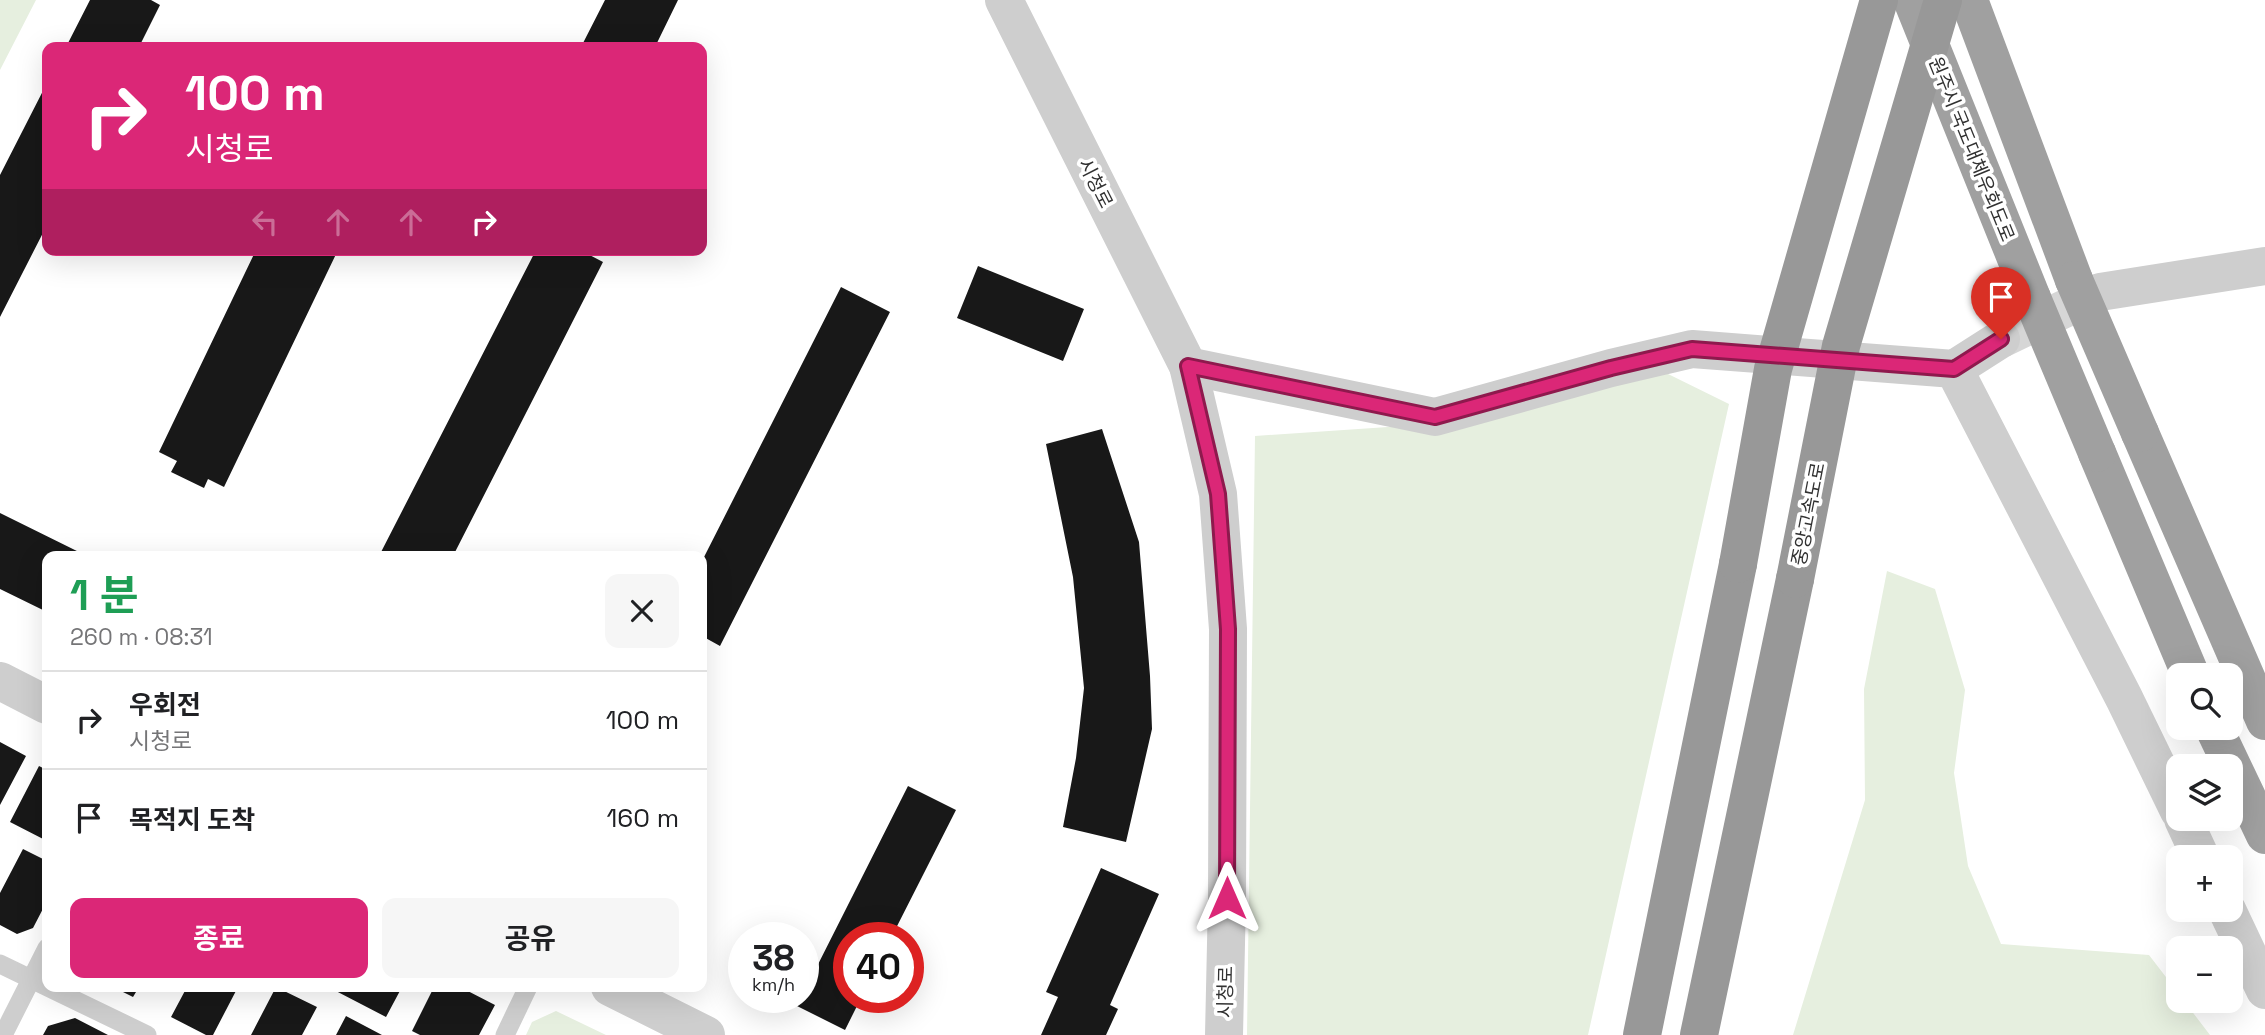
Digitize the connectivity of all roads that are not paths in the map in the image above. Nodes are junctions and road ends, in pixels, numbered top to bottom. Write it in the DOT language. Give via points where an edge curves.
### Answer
graph roads {
  1 [pos="1004,0"];
  2 [pos="1879,0"];
  3 [pos="1912,0"];
  4 [pos="1943,0"];
  5 [pos="1969,0"];
  6 [pos="2265,266"];
  7 [pos="2087,286"];
  8 [pos="2001,339"];
  9 [pos="1188,366"];
  10 [pos="1954,369"];
  11 [pos="2186,663"];
  12 [pos="0,681"];
  13 [pos="42,702"];
  14 [pos="2265,721"];
  15 [pos="2220,740"];
  16 [pos="2166,784"];
  17 [pos="2265,835"];
  18 [pos="2233,922"];
  19 [pos="42,958"];
  20 [pos="0,964"];
  21 [pos="31,980"];
  22 [pos="42,985"];
  23 [pos="2265,990"];
  24 [pos="56,992"];
  25 [pos="526,992"];
  26 [pos="620,992"];
  27 [pos="3,1035"];
  28 [pos="147,1035"];
  29 [pos="505,1035"];
  30 [pos="706,1035"];
  31 [pos="1224,1035"];
  32 [pos="1642,1035"];
  33 [pos="1699,1035"];
  1 -- 9 [label="street, 시청로"];
  2 -- 32 [label="highway, bridge" via="1773,369"];
  3 -- 11 [label="highway, 원주시 국도대체우회도로, bridge"];
  4 -- 33 [label="highway, 중앙고속도로, bridge" via="1841,346"];
  5 -- 7 [label="highway"];
  6 -- 7 [label="street"];
  7 -- 14 [label="highway, bridge" via="2140,433"];
  8 -- 10 [label="street"];
  9 -- 10 [label="street" via="1435,417 1692,349"];
  9 -- 31 [label="street, 시청로" via="1218,494 1228,629"];
  10 -- 16 [label="street"];
  12 -- 13 [label="street"];
  15 -- 17 [label="highway"];
  18 -- 23 [label="street"];
  19 -- 21 [label="lane"];
  20 -- 21 [label="lane"];
  21 -- 22 [label="lane"];
  21 -- 27 [label="lane"];
  24 -- 28 [label="lane"];
  25 -- 29 [label="lane"];
  26 -- 30 [label="street"];
}
